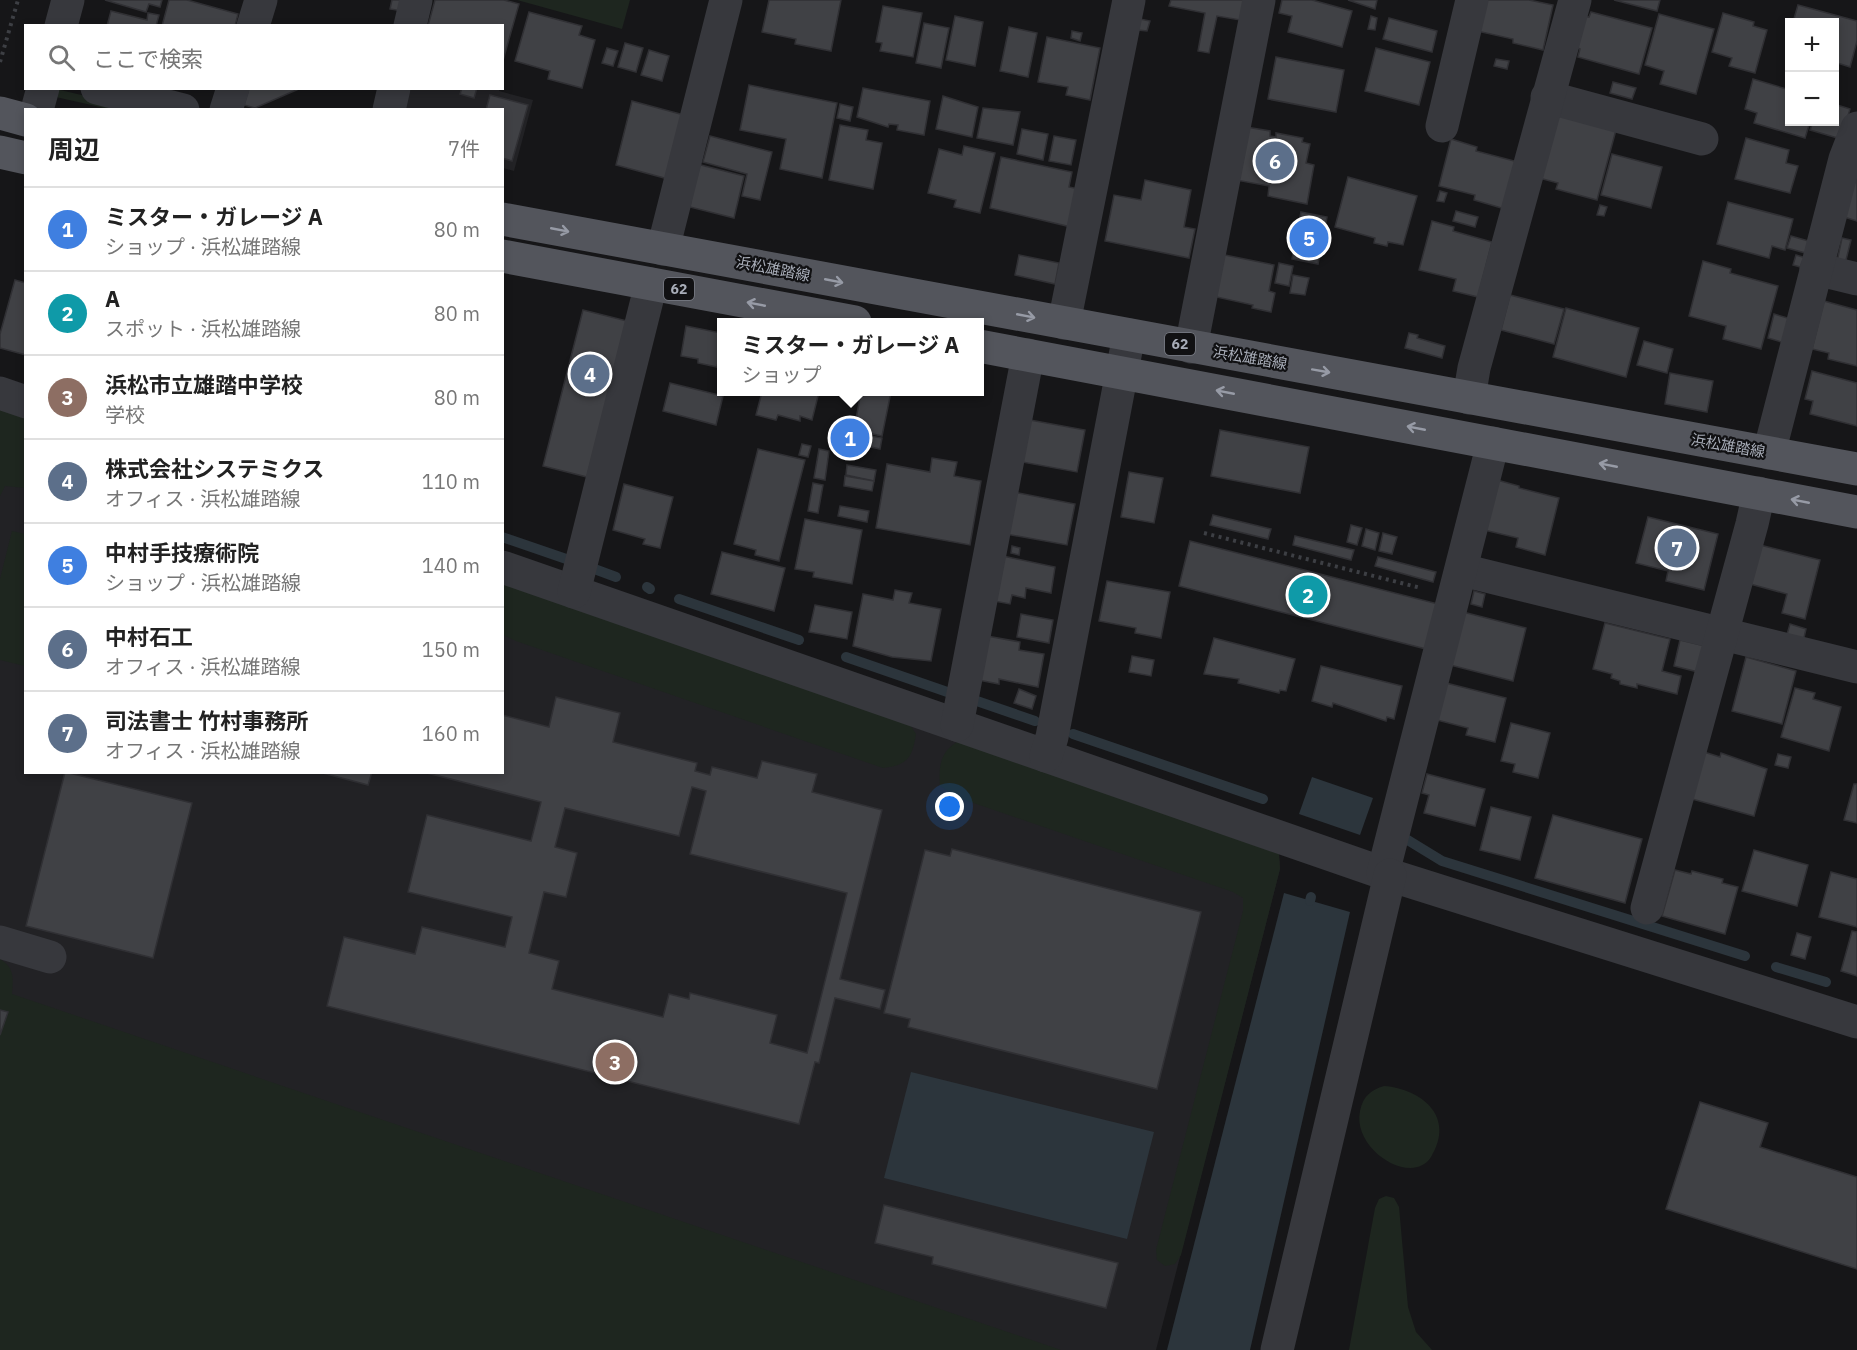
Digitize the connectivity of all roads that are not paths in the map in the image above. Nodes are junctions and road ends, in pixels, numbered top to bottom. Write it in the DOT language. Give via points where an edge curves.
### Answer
graph roads {
  1 [pos="68,0"];
  2 [pos="261,0"];
  3 [pos="416,0"];
  4 [pos="726,0"];
  5 [pos="1129,0"];
  6 [pos="1259,0"];
  7 [pos="1472,0"];
  8 [pos="1575,0"];
  9 [pos="62,24"];
  10 [pos="254,24"];
  11 [pos="410,24"];
  12 [pos="42,90"];
  13 [pos="105,90"];
  14 [pos="232,90"];
  15 [pos="394,90"];
  16 [pos="1547,97"];
  17 [pos="38,108"];
  18 [pos="175,108"];
  19 [pos="227,108"];
  20 [pos="389,108"];
  21 [pos="0,113"];
  22 [pos="24,119"];
  23 [pos="1442,126"];
  24 [pos="1857,128"];
  25 [pos="1702,139"];
  26 [pos="0,152"];
  27 [pos="24,158"];
  28 [pos="504,219"];
  29 [pos="663,249"];
  30 [pos="504,256"];
  31 [pos="1816,268"];
  32 [pos="1857,279"];
  33 [pos="651,284"];
  34 [pos="834,318"];
  35 [pos="1064,323"];
  36 [pos="1129,335"];
  37 [pos="984,347"];
  38 [pos="1191,347"];
  39 [pos="1028,355"];
  40 [pos="1122,373"];
  41 [pos="0,393"];
  42 [pos="1469,398"];
  43 [pos="24,401"];
  44 [pos="1493,443"];
  45 [pos="1769,453"];
  46 [pos="1857,470"];
  47 [pos="1759,493"];
  48 [pos="1857,512"];
  49 [pos="504,568"];
  50 [pos="1458,584"];
  51 [pos="574,592"];
  52 [pos="1722,634"];
  53 [pos="1857,668"];
  54 [pos="957,725"];
  55 [pos="1046,756"];
  56 [pos="1386,874"];
  57 [pos="1647,908"];
  58 [pos="0,942"];
  59 [pos="50,957"];
  60 [pos="1857,1022"];
  61 [pos="1277,1350"];
  1 -- 9 [label="street"];
  2 -- 10 [label="street"];
  3 -- 11 [label="street"];
  4 -- 29 [label="street"];
  5 -- 35 [label="street"];
  6 -- 38 [label="street"];
  7 -- 23 [label="street"];
  8 -- 16 [label="street"];
  12 -- 17 [label="street"];
  13 -- 18 [label="street"];
  14 -- 19 [label="street"];
  15 -- 20 [label="street"];
  16 -- 25 [label="street"];
  16 -- 42 [label="street"];
  21 -- 22 [label="main road"];
  24 -- 31 [label="street"];
  26 -- 27 [label="main road"];
  28 -- 29 [label="main road, 浜松雄踏線 / 62, one-way"];
  29 -- 35 [label="main road, 浜松雄踏線 / 62, one-way"];
  30 -- 33 [label="main road, 62"];
  31 -- 32 [label="street"];
  31 -- 45 [label="street"];
  34 -- 33 [label="main road, 62, one-way"];
  33 -- 51 [label="street"];
  35 -- 36 [label="main road, 浜松雄踏線 / 62"];
  36 -- 38 [label="main road, 浜松雄踏線 / 62"];
  36 -- 40 [label="street"];
  37 -- 39 [label="main road"];
  38 -- 42 [label="main road, 浜松雄踏線 / 62, one-way"];
  39 -- 40 [label="main road"];
  39 -- 54 [label="street"];
  44 -- 40 [label="main road, one-way"];
  40 -- 55 [label="street"];
  41 -- 43 [label="street"];
  42 -- 45 [label="main road, 浜松雄踏線 / 62"];
  47 -- 44 [label="main road, one-way"];
  44 -- 50 [label="street"];
  45 -- 46 [label="main road, 浜松雄踏線 / 62"];
  48 -- 47 [label="main road, one-way"];
  47 -- 52 [label="street"];
  49 -- 51 [label="street"];
  50 -- 52 [label="street"];
  50 -- 56 [label="street"];
  51 -- 54 [label="street"];
  52 -- 53 [label="street"];
  52 -- 57 [label="street"];
  54 -- 55 [label="street"];
  55 -- 56 [label="street"];
  56 -- 60 [label="street"];
  56 -- 61 [label="street"];
  58 -- 59 [label="street"];
}
